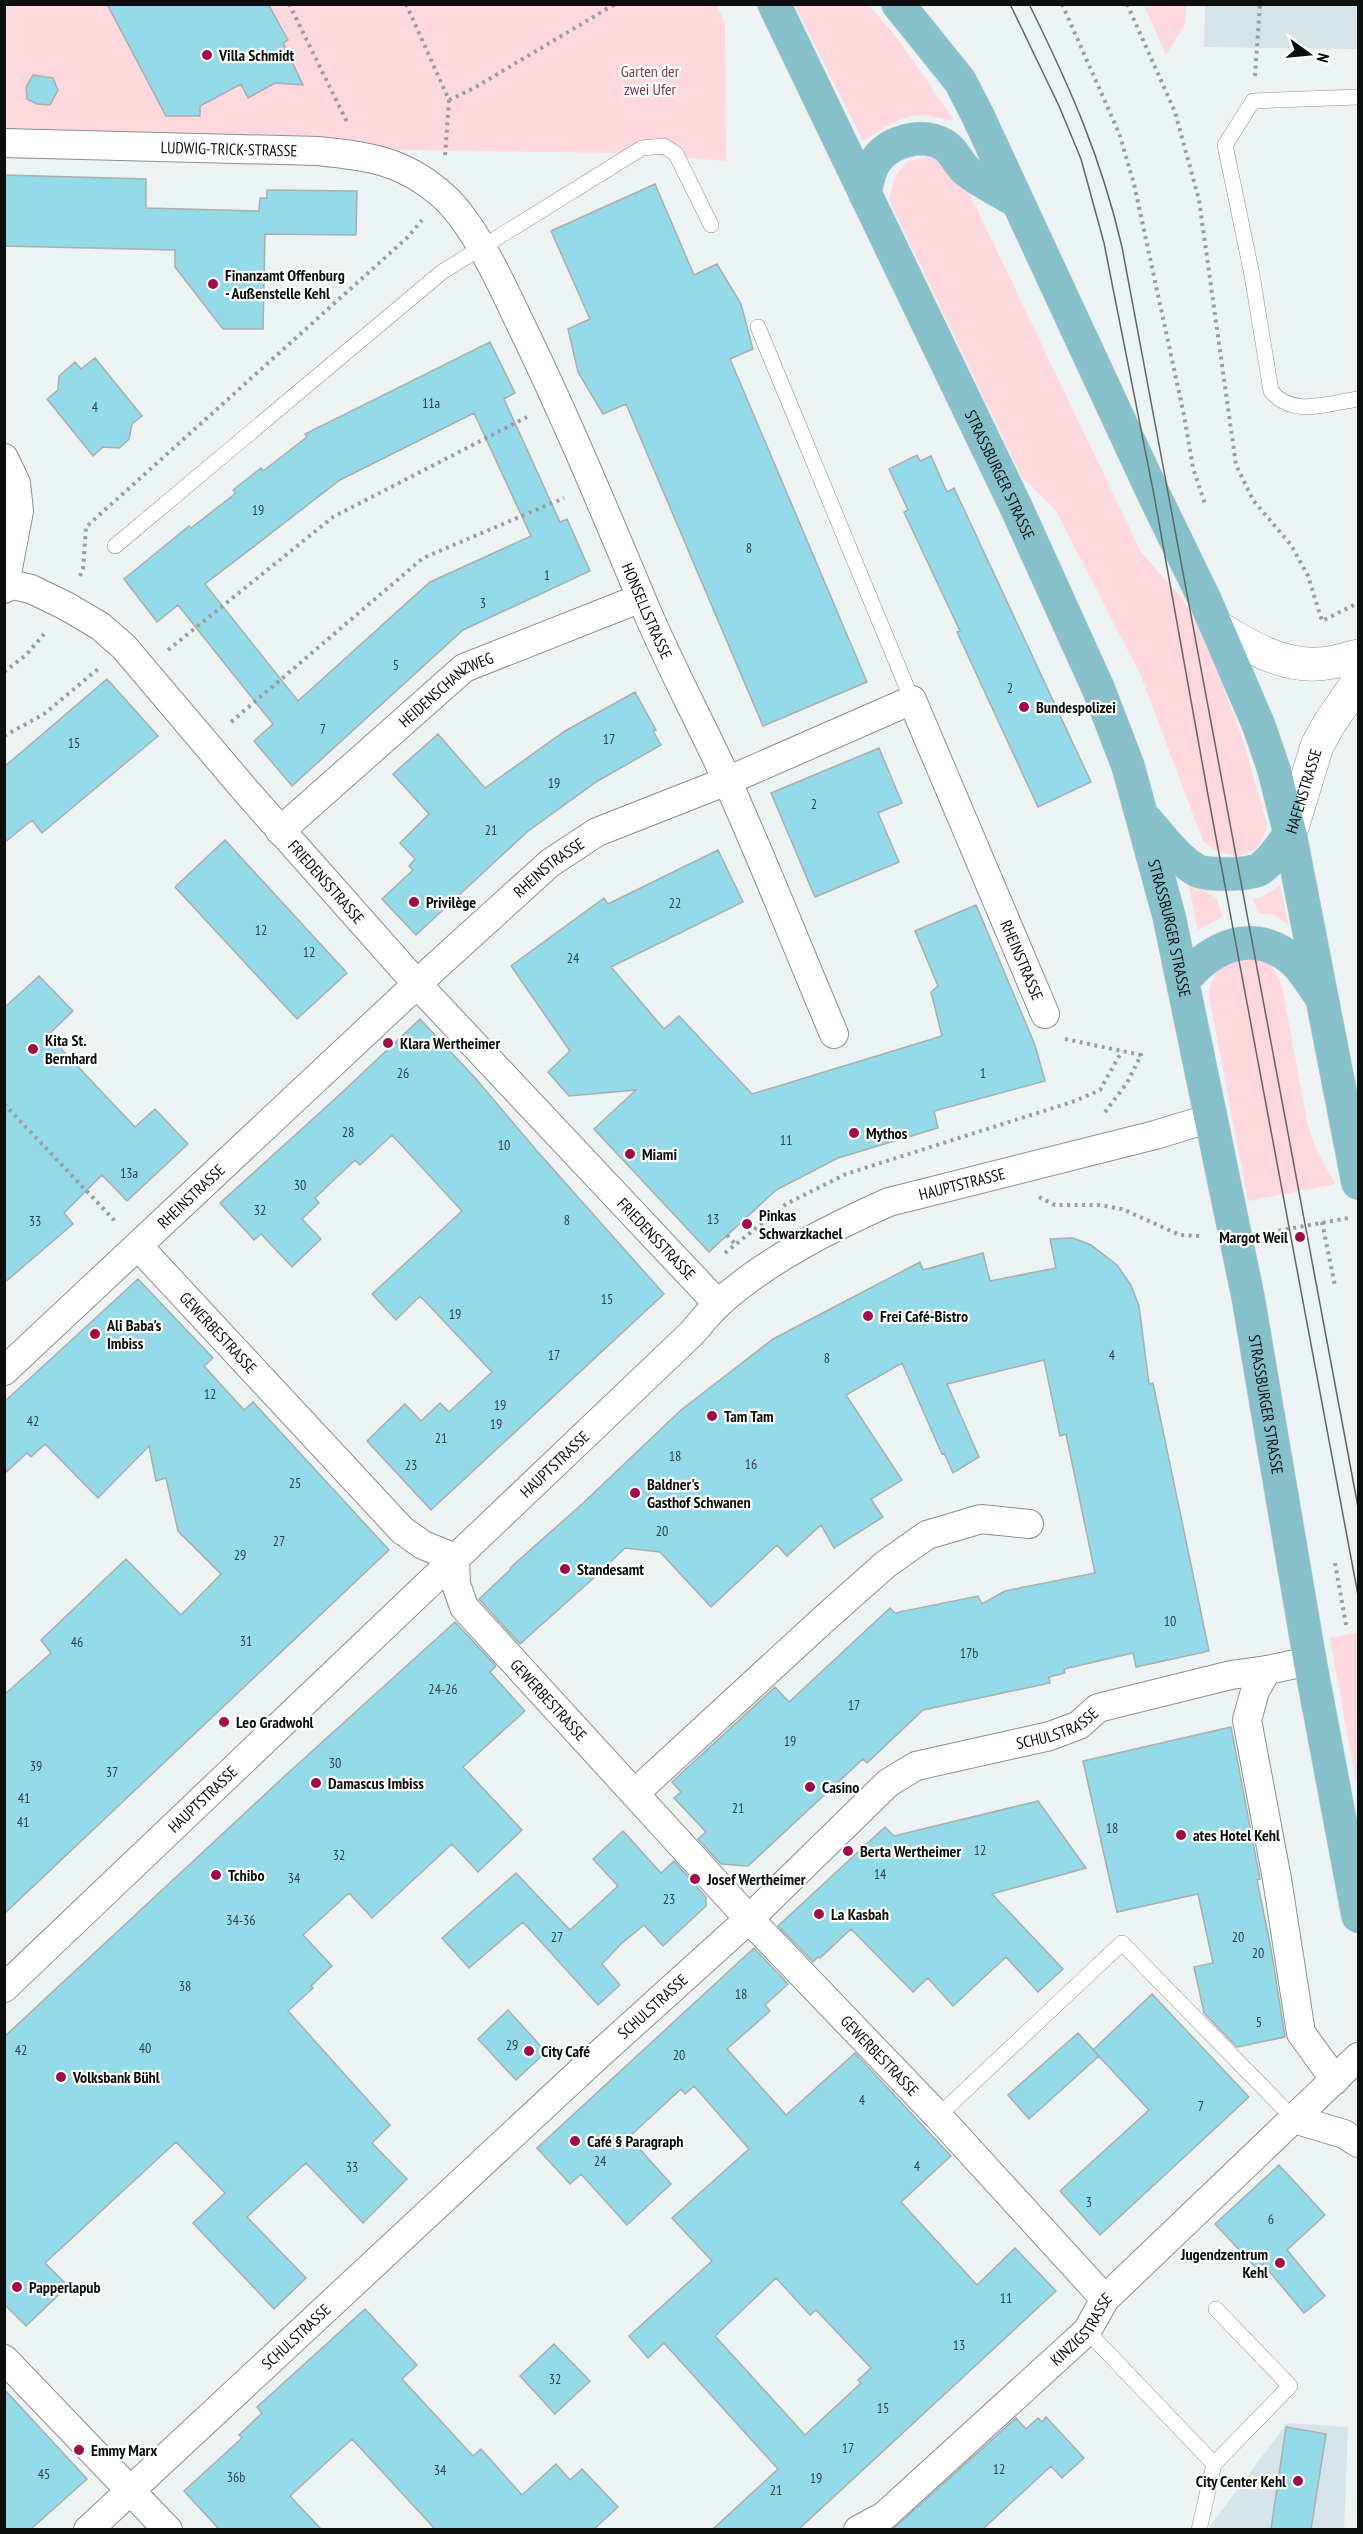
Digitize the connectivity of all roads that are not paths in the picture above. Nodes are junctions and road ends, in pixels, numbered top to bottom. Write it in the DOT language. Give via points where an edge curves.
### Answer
graph roads {
  1 [pos="774,4"];
  2 [pos="898,4"];
  3 [pos="1359,97"];
  4 [pos="4,143"];
  5 [pos="865,194"];
  6 [pos="443,195"];
  7 [pos="1016,201"];
  8 [pos="711,225"];
  9 [pos="482,248"];
  10 [pos="758,327"];
  11 [pos="1359,399"];
  12 [pos="4,458"];
  13 [pos="115,546"];
  14 [pos="5,585"];
  15 [pos="641,598"];
  16 [pos="1217,627"];
  17 [pos="1359,656"];
  18 [pos="1359,682"];
  19 [pos="912,700"];
  20 [pos="727,781"];
  21 [pos="1144,818"];
  22 [pos="280,831"];
  23 [pos="1290,834"];
  24 [pos="1183,981"];
  25 [pos="417,984"];
  26 [pos="1322,997"];
  27 [pos="1045,1014"];
  28 [pos="834,1034"];
  29 [pos="1211,1118"];
  30 [pos="1359,1184"];
  31 [pos="138,1246"];
  32 [pos="718,1304"];
  33 [pos="4,1371"];
  34 [pos="1029,1524"];
  35 [pos="455,1558"];
  36 [pos="1311,1661"];
  37 [pos="1267,1670"];
  38 [pos="635,1793"];
  39 [pos="1359,1916"];
  40 [pos="749,1919"];
  41 [pos="4,1988"];
  42 [pos="1359,2057"];
  43 [pos="1335,2080"];
  44 [pos="938,2116"];
  45 [pos="1294,2119"];
  46 [pos="1359,2143"];
  47 [pos="1105,2299"];
  48 [pos="1216,2309"];
  49 [pos="1087,2331"];
  50 [pos="4,2359"];
  51 [pos="1214,2464"];
  52 [pos="131,2490"];
  53 [pos="88,2529"];
  54 [pos="168,2529"];
  55 [pos="858,2529"];
  56 [pos="1199,2529"];
  1 -- 5 [label="main road, STRASSBURGER STRASSE"];
  2 -- 7 [label="main road" via="960,81"];
  3 -- 11 [label="lane" via="1253,101 1225,145 1271,391 1279,401 1298,408"];
  4 -- 6 [label="street, LUDWIG-TRICK-STRASSE" via="355,155 380,159 415,175"];
  5 -- 7 [label="main road" via="877,159 891,147 920,139 944,145 956,154 966,171"];
  5 -- 21 [label="main road, STRASSBURGER STRASSE" via="1016,507 1098,688"];
  6 -- 9 [label="street, HONSELLSTRASSE"];
  7 -- 16 [label="main road"];
  8 -- 9 [label="lane" via="676,154 664,146 650,146"];
  9 -- 13 [label="lane" via="442,272"];
  9 -- 15 [label="street, HONSELLSTRASSE" via="549,381"];
  10 -- 19 [label="lane"];
  12 -- 14 [label="street, FRIEDENSSTRASSE" via="16,483 18,512"];
  14 -- 22 [label="street, FRIEDENSSTRASSE" via="31,589 66,606 100,626 124,647"];
  15 -- 20 [label="street, HONSELLSTRASSE"];
  15 -- 22 [label="street, HEIDENSCHANZWEG" via="464,668"];
  16 -- 17 [label="street" via="1255,650 1297,663 1318,664"];
  16 -- 23 [label="main road" via="1259,726"];
  18 -- 23 [label="street, HAFENSTRASSE" via="1317,746"];
  19 -- 20 [label="street, RHEINSTRASSE"];
  19 -- 27 [label="street, RHEINSTRASSE"];
  20 -- 25 [label="street, RHEINSTRASSE" via="597,832 550,863"];
  20 -- 28 [label="street, HONSELLSTRASSE"];
  21 -- 23 [label="main road, HAFENSTRASSE" via="1198,872 1258,871"];
  21 -- 24 [label="main road, STRASSBURGER STRASSE"];
  22 -- 25 [label="street, FRIEDENSSTRASSE"];
  23 -- 26 [label="main road"];
  24 -- 26 [label="main road" via="1216,951 1253,942 1268,945 1293,961"];
  24 -- 29 [label="main road, STRASSBURGER STRASSE"];
  25 -- 31 [label="street, RHEINSTRASSE"];
  25 -- 32 [label="street, FRIEDENSSTRASSE"];
  26 -- 30 [label="main road"];
  29 -- 32 [label="street, HAUPTSTRASSE" via="889,1202 848,1220 759,1272"];
  29 -- 36 [label="main road, STRASSBURGER STRASSE" via="1248,1297"];
  31 -- 33 [label="street, RHEINSTRASSE"];
  31 -- 35 [label="street, GEWERBESTRASSE" via="402,1530 423,1545"];
  32 -- 35 [label="street, HAUPTSTRASSE"];
  34 -- 38 [label="street" via="981,1519 927,1534 886,1564"];
  35 -- 38 [label="street, GEWERBESTRASSE" via="456,1584 464,1607"];
  35 -- 41 [label="street, HAUPTSTRASSE"];
  36 -- 37 [label="street, SCHULSTRASSE"];
  36 -- 39 [label="main road, STRASSBURGER STRASSE"];
  37 -- 40 [label="street, SCHULSTRASSE" via="1231,1675 1098,1708 1079,1725 1050,1736 916,1766 888,1783"];
  37 -- 43 [label="street" via="1246,1720 1277,1878 1301,2033"];
  38 -- 40 [label="street, GEWERBESTRASSE"];
  40 -- 44 [label="street, GEWERBESTRASSE"];
  40 -- 52 [label="street, SCHULSTRASSE"];
  42 -- 43 [label="street, KINZIGSTRASSE"];
  43 -- 45 [label="street, KINZIGSTRASSE"];
  44 -- 45 [label="lane" via="1122,1943"];
  44 -- 47 [label="street, GEWERBESTRASSE"];
  45 -- 46 [label="street" via="1344,2134"];
  45 -- 47 [label="street, KINZIGSTRASSE"];
  47 -- 49 [label="street, KINZIGSTRASSE"];
  48 -- 51 [label="lane" via="1290,2386"];
  49 -- 51 [label="lane"];
  49 -- 55 [label="street, KINZIGSTRASSE" via="884,2516"];
  50 -- 52 [label="street"];
  51 -- 56 [label="lane"];
  52 -- 53 [label="street, SCHULSTRASSE"];
  52 -- 54 [label="street"];
}
